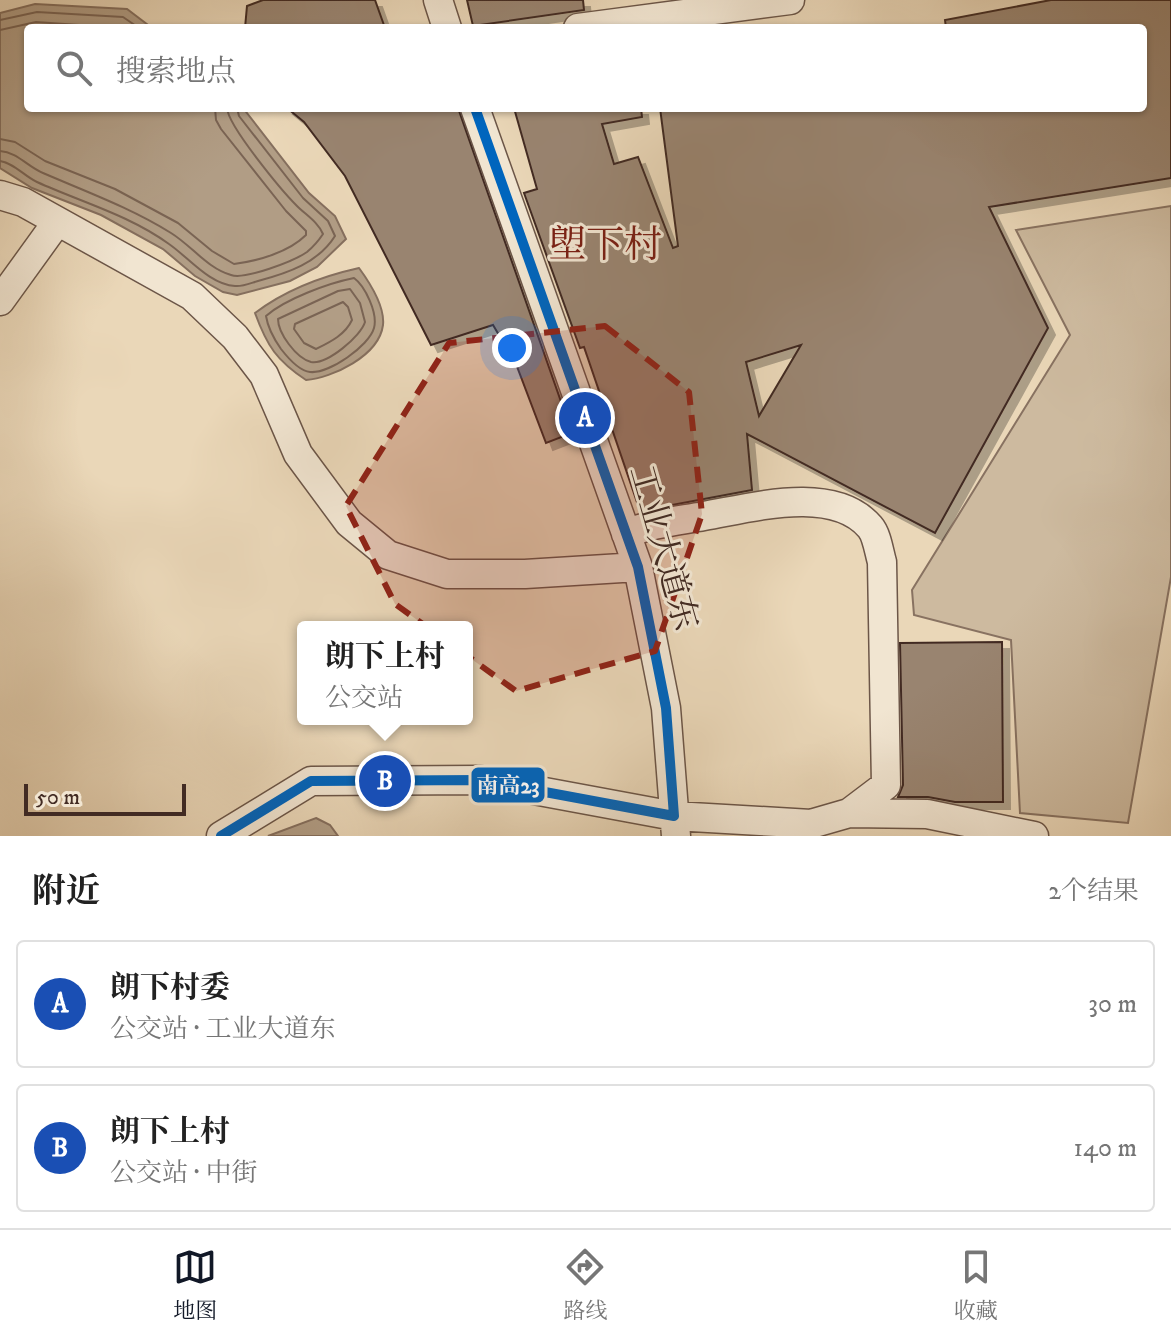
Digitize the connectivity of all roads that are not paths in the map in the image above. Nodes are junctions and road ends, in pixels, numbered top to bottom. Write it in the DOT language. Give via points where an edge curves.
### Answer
graph roads {
  1 [pos="438,0"];
  2 [pos="790,0"];
  3 [pos="446,24"];
  4 [pos="608,24"];
  5 [pos="476,112"];
  6 [pos="0,195"];
  7 [pos="57,222"];
  8 [pos="0,301"];
  9 [pos="626,534"];
  10 [pos="638,567"];
  11 [pos="849,813"];
  12 [pos="675,826"];
  13 [pos="221,836"];
  14 [pos="1034,836"];
  1 -- 3 [label="street"];
  2 -- 4 [label="street"];
  5 -- 9 [label="street, 工业大道东"];
  6 -- 7 [label="street"];
  7 -- 8 [label="street"];
  7 -- 10 [label="street" via="192,296 235,337 264,375 298,454 349,523 388,555 447,574"];
  9 -- 10 [label="street, 工业大道东"];
  9 -- 11 [label="street" via="652,523 805,503 843,509 871,528 882,562 886,785"];
  10 -- 12 [label="street, 工业大道东" via="666,708"];
  11 -- 12 [label="street" via="811,824"];
  11 -- 14 [label="street" via="927,814"];
  12 -- 13 [label="street" via="480,780 311,781"];
}
